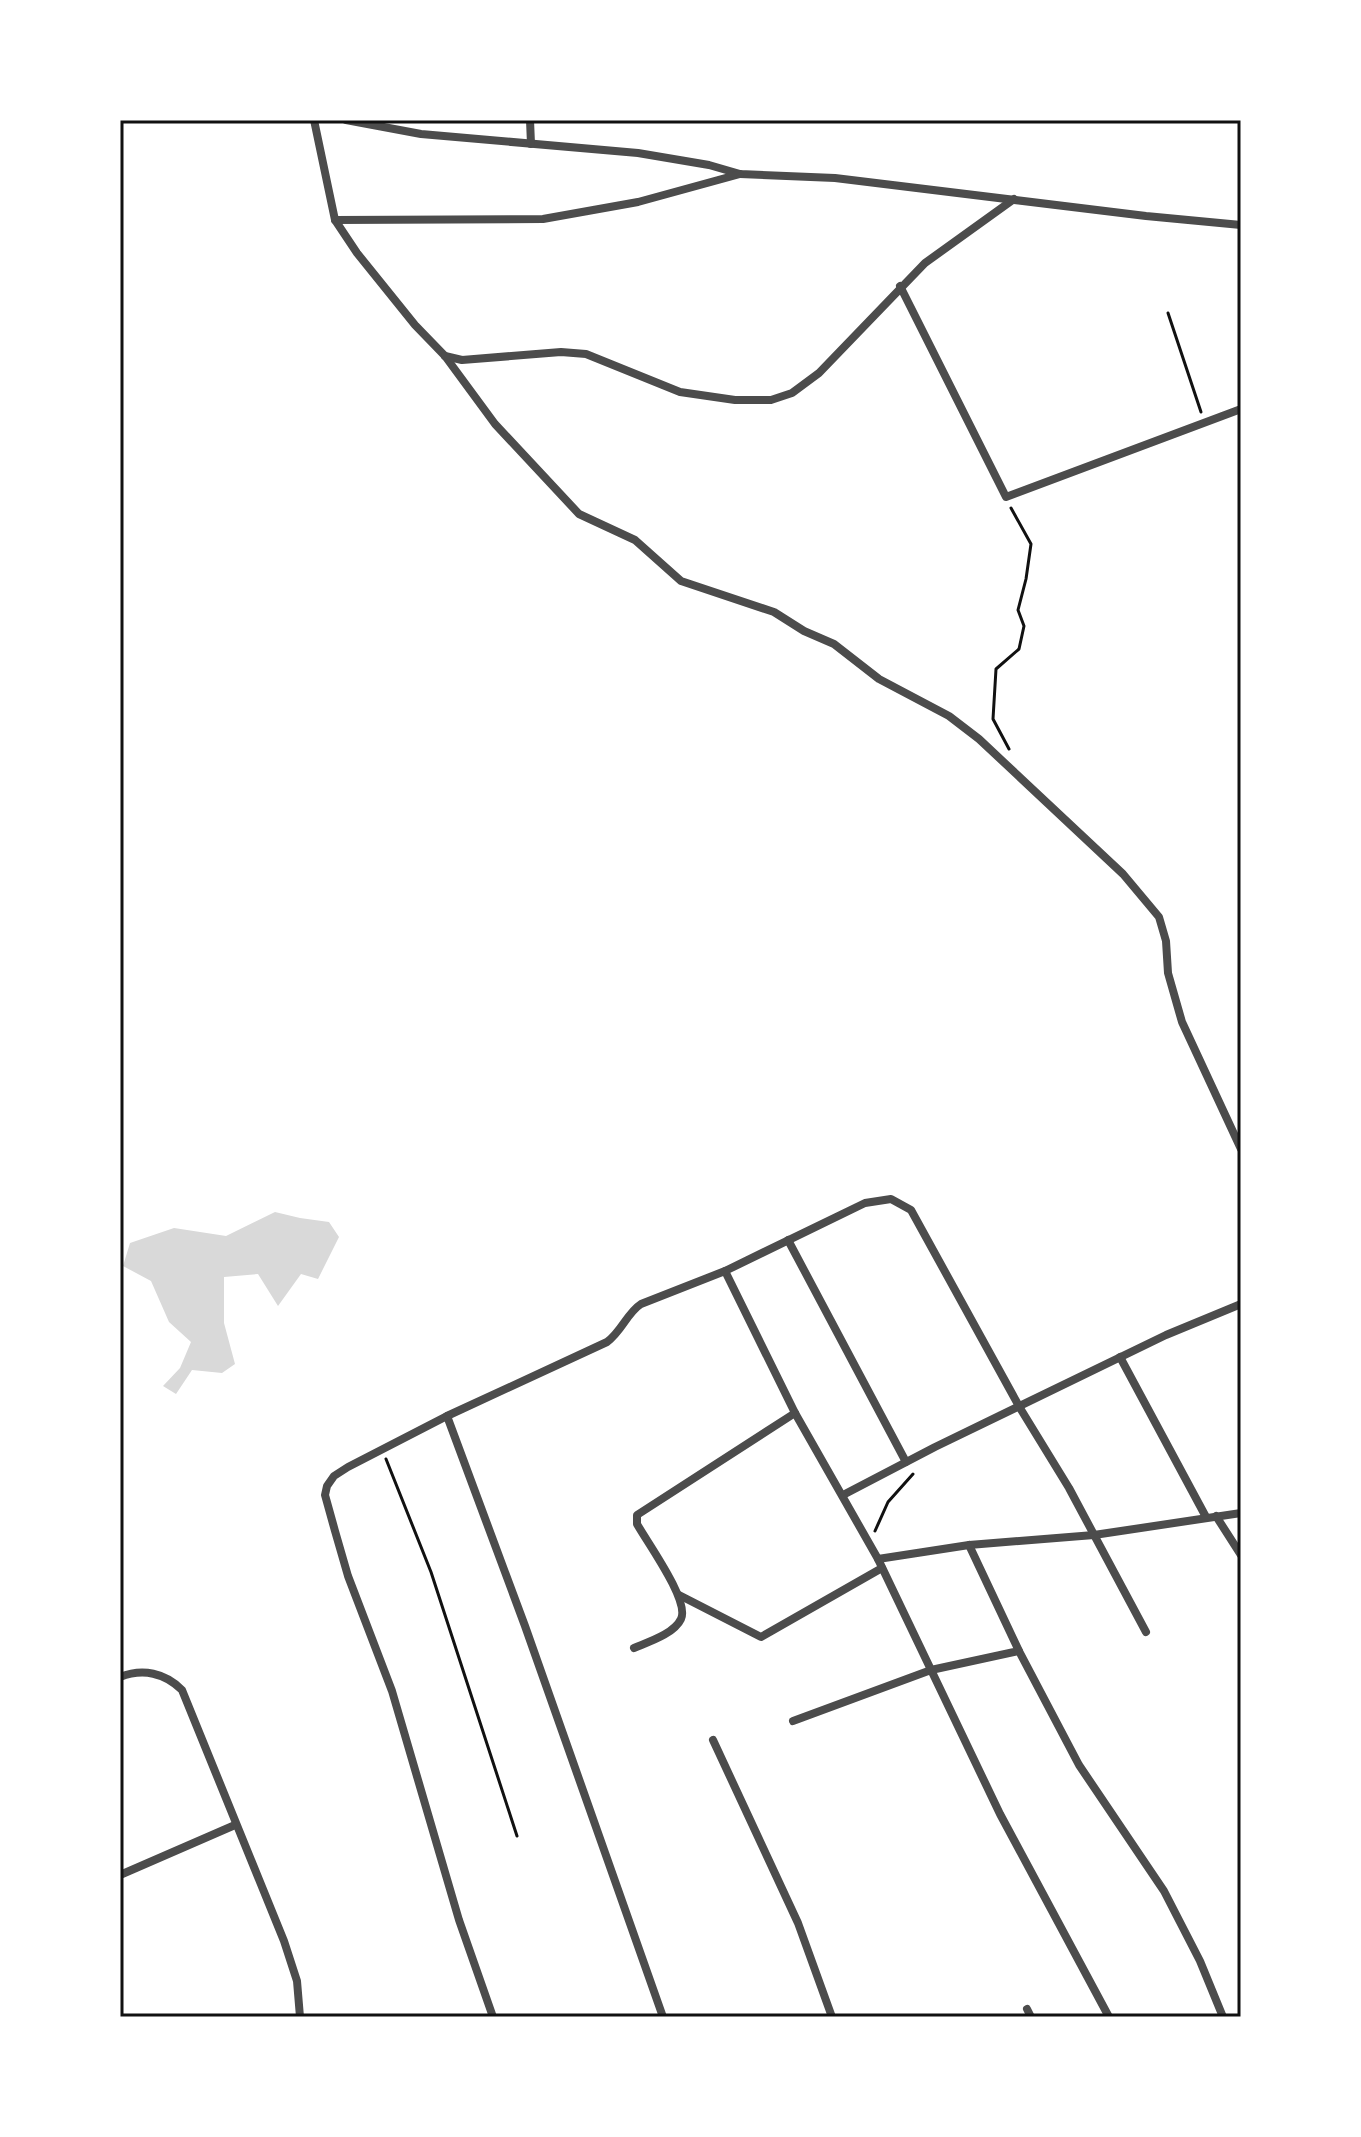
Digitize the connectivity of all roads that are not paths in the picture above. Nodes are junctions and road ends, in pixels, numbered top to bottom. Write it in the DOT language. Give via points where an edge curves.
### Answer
graph roads {
  1 [pos="314,120"];
  2 [pos="346,120"];
  3 [pos="530,120"];
  4 [pos="531,144"];
  5 [pos="740,174"];
  6 [pos="1015,198"];
  7 [pos="335,220"];
  8 [pos="1241,225"];
  9 [pos="900,286"];
  10 [pos="445,356"];
  11 [pos="1241,409"];
  12 [pos="1241,1149"];
  13 [pos="788,1240"];
  14 [pos="725,1271"];
  15 [pos="1241,1304"];
  16 [pos="1120,1357"];
  17 [pos="1020,1408"];
  18 [pos="795,1413"];
  19 [pos="447,1416"];
  20 [pos="906,1462"];
  21 [pos="843,1495"];
  22 [pos="1241,1513"];
  23 [pos="1216,1516"];
  24 [pos="1206,1517"];
  25 [pos="1094,1535"];
  26 [pos="969,1545"];
  27 [pos="1241,1555"];
  28 [pos="880,1564"];
  29 [pos="678,1595"];
  30 [pos="1146,1632"];
  31 [pos="634,1648"];
  32 [pos="1019,1651"];
  33 [pos="931,1670"];
  34 [pos="120,1677"];
  35 [pos="793,1721"];
  36 [pos="713,1740"];
  37 [pos="235,1825"];
  38 [pos="120,1875"];
  39 [pos="300,2017"];
  40 [pos="493,2017"];
  41 [pos="663,2017"];
  42 [pos="832,2017"];
  43 [pos="1109,2017"];
  44 [pos="1223,2017"];
  1 -- 7 [label="street"];
  2 -- 4 [label="street" via="421,134"];
  3 -- 4 [label="street"];
  4 -- 5 [label="street" via="638,153"];
  5 -- 6 [label="street" via="835,178"];
  5 -- 7 [label="street" via="638,202 543,219"];
  6 -- 8 [label="street"];
  6 -- 9 [label="street"];
  7 -- 10 [label="street" via="381,284"];
  9 -- 10 [label="street" via="819,373 792,393 771,400 680,392 586,354 462,360"];
  9 -- 11 [label="street" via="1006,497"];
  10 -- 12 [label="street" via="495,424 579,514 635,540 681,581 761,606 938,709 1123,874 1159,917 1182,1022"];
  13 -- 14 [label="street"];
  13 -- 17 [label="street" via="865,1203 891,1199 904,1204"];
  13 -- 20 [label="street"];
  14 -- 18 [label="street"];
  14 -- 19 [label="street" via="641,1304 607,1342"];
  15 -- 16 [label="street"];
  16 -- 17 [label="street"];
  16 -- 24 [label="street"];
  17 -- 20 [label="street"];
  17 -- 25 [label="street"];
  18 -- 21 [label="street"];
  18 -- 29 [label="street" via="637,1515 637,1524"];
  19 -- 40 [label="street" via="334,1476 325,1495"];
  19 -- 41 [label="street"];
  20 -- 21 [label="street"];
  21 -- 28 [label="street"];
  22 -- 23 [label="street"];
  23 -- 24 [label="street"];
  23 -- 27 [label="street"];
  24 -- 25 [label="street"];
  25 -- 26 [label="street"];
  25 -- 30 [label="street"];
  26 -- 28 [label="street"];
  26 -- 32 [label="street"];
  28 -- 29 [label="street" via="761,1637"];
  28 -- 33 [label="street"];
  29 -- 31 [label="street" via="683,1613 679,1623"];
  32 -- 33 [label="street"];
  32 -- 44 [label="street" via="1079,1765 1164,1891"];
  33 -- 35 [label="street"];
  33 -- 43 [label="street" via="1000,1814"];
  34 -- 37 [label="street" via="157,1674 182,1690"];
  36 -- 42 [label="street" via="798,1923"];
  37 -- 38 [label="street"];
  37 -- 39 [label="street" via="284,1941 297,1981"];
}
